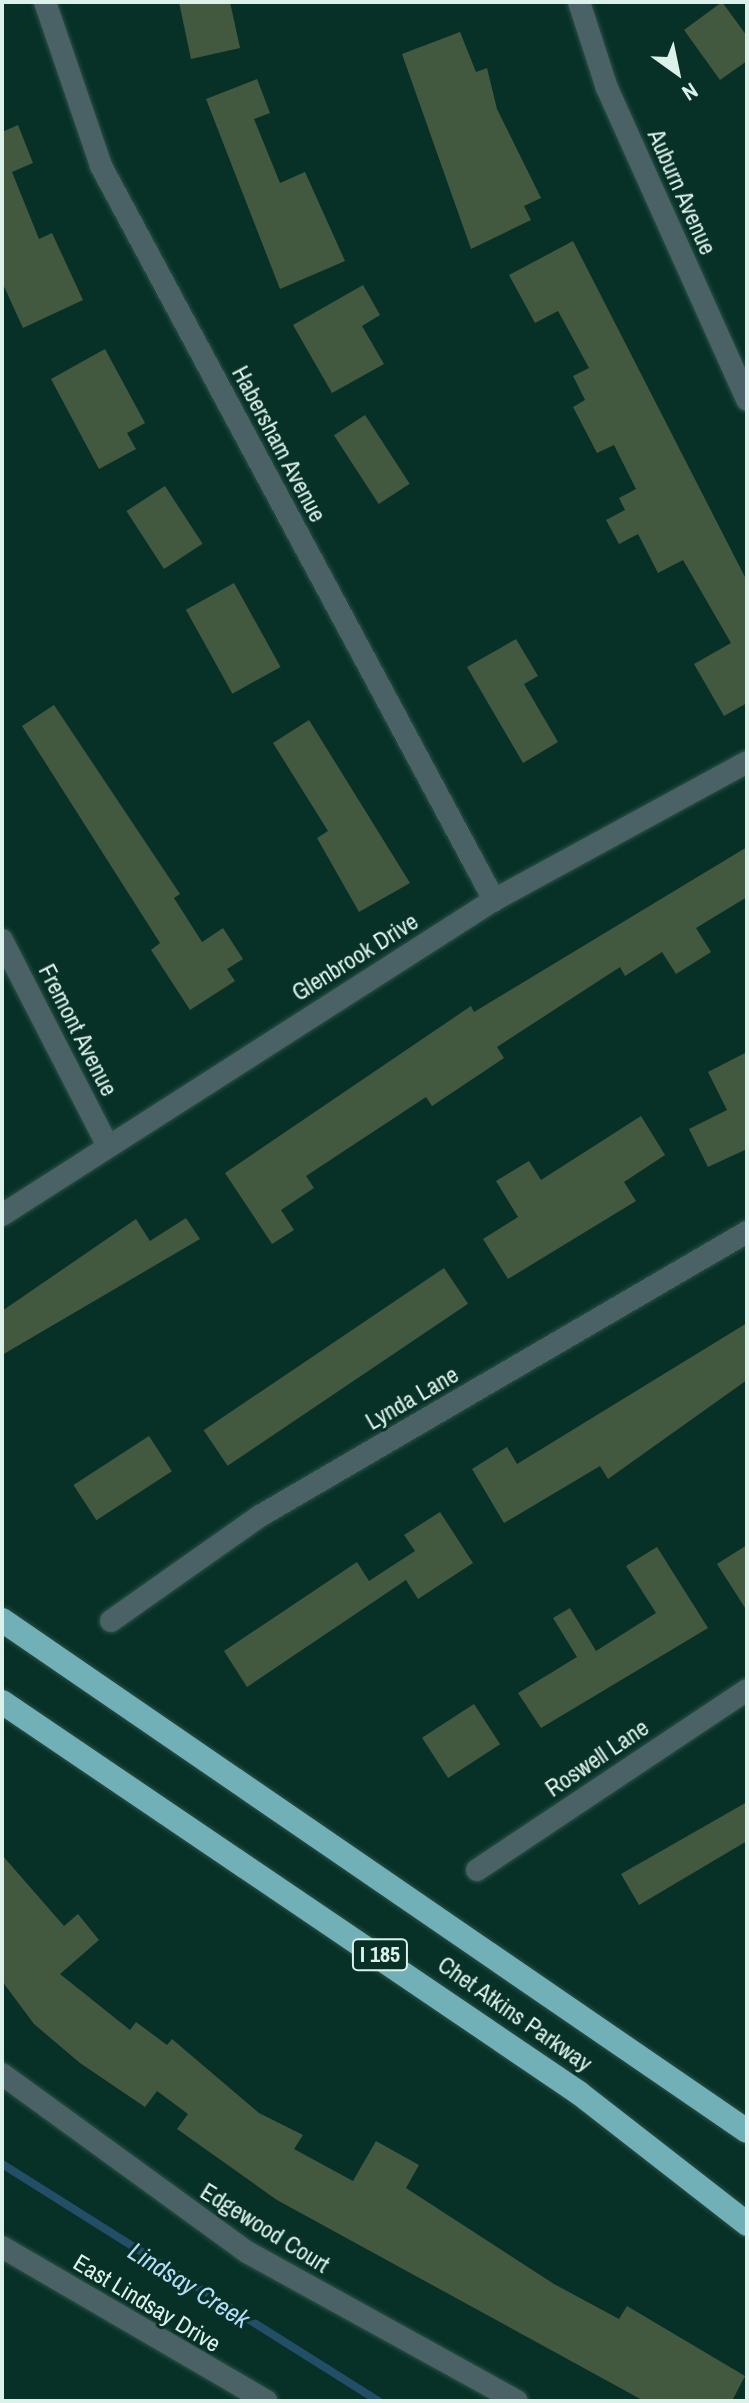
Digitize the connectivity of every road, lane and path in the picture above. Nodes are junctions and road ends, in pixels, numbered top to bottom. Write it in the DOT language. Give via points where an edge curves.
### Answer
graph roads {
  1 [pos="45,2"];
  2 [pos="579,2"];
  3 [pos="747,400"];
  4 [pos="747,762"];
  5 [pos="494,900"];
  6 [pos="2,940"];
  7 [pos="107,1144"];
  8 [pos="2,1215"];
  9 [pos="747,1232"];
  10 [pos="2,1620"];
  11 [pos="111,1621"];
  12 [pos="747,1690"];
  13 [pos="2,1702"];
  14 [pos="477,1870"];
  15 [pos="2,2074"];
  16 [pos="747,2131"];
  17 [pos="747,2224"];
  18 [pos="2,2247"];
  19 [pos="267,2401"];
  20 [pos="517,2401"];
  1 -- 5 [label="street, Habersham Avenue" via="101,166"];
  2 -- 3 [label="street, Auburn Avenue" via="607,88"];
  4 -- 5 [label="street, Glenbrook Drive"];
  5 -- 7 [label="street, Glenbrook Drive"];
  6 -- 7 [label="street, Fremont Avenue"];
  7 -- 8 [label="street, Glenbrook Drive"];
  9 -- 11 [label="street, Lynda Lane" via="260,1516"];
  10 -- 16 [label="highway, Chet Atkins Parkway / I 185"];
  12 -- 14 [label="street, Roswell Lane"];
  13 -- 17 [label="highway, Chet Atkins Parkway / I 185" via="579,2093"];
  15 -- 20 [label="street, Edgewood Court" via="247,2252"];
  18 -- 19 [label="street, East Lindsay Drive"];
}
